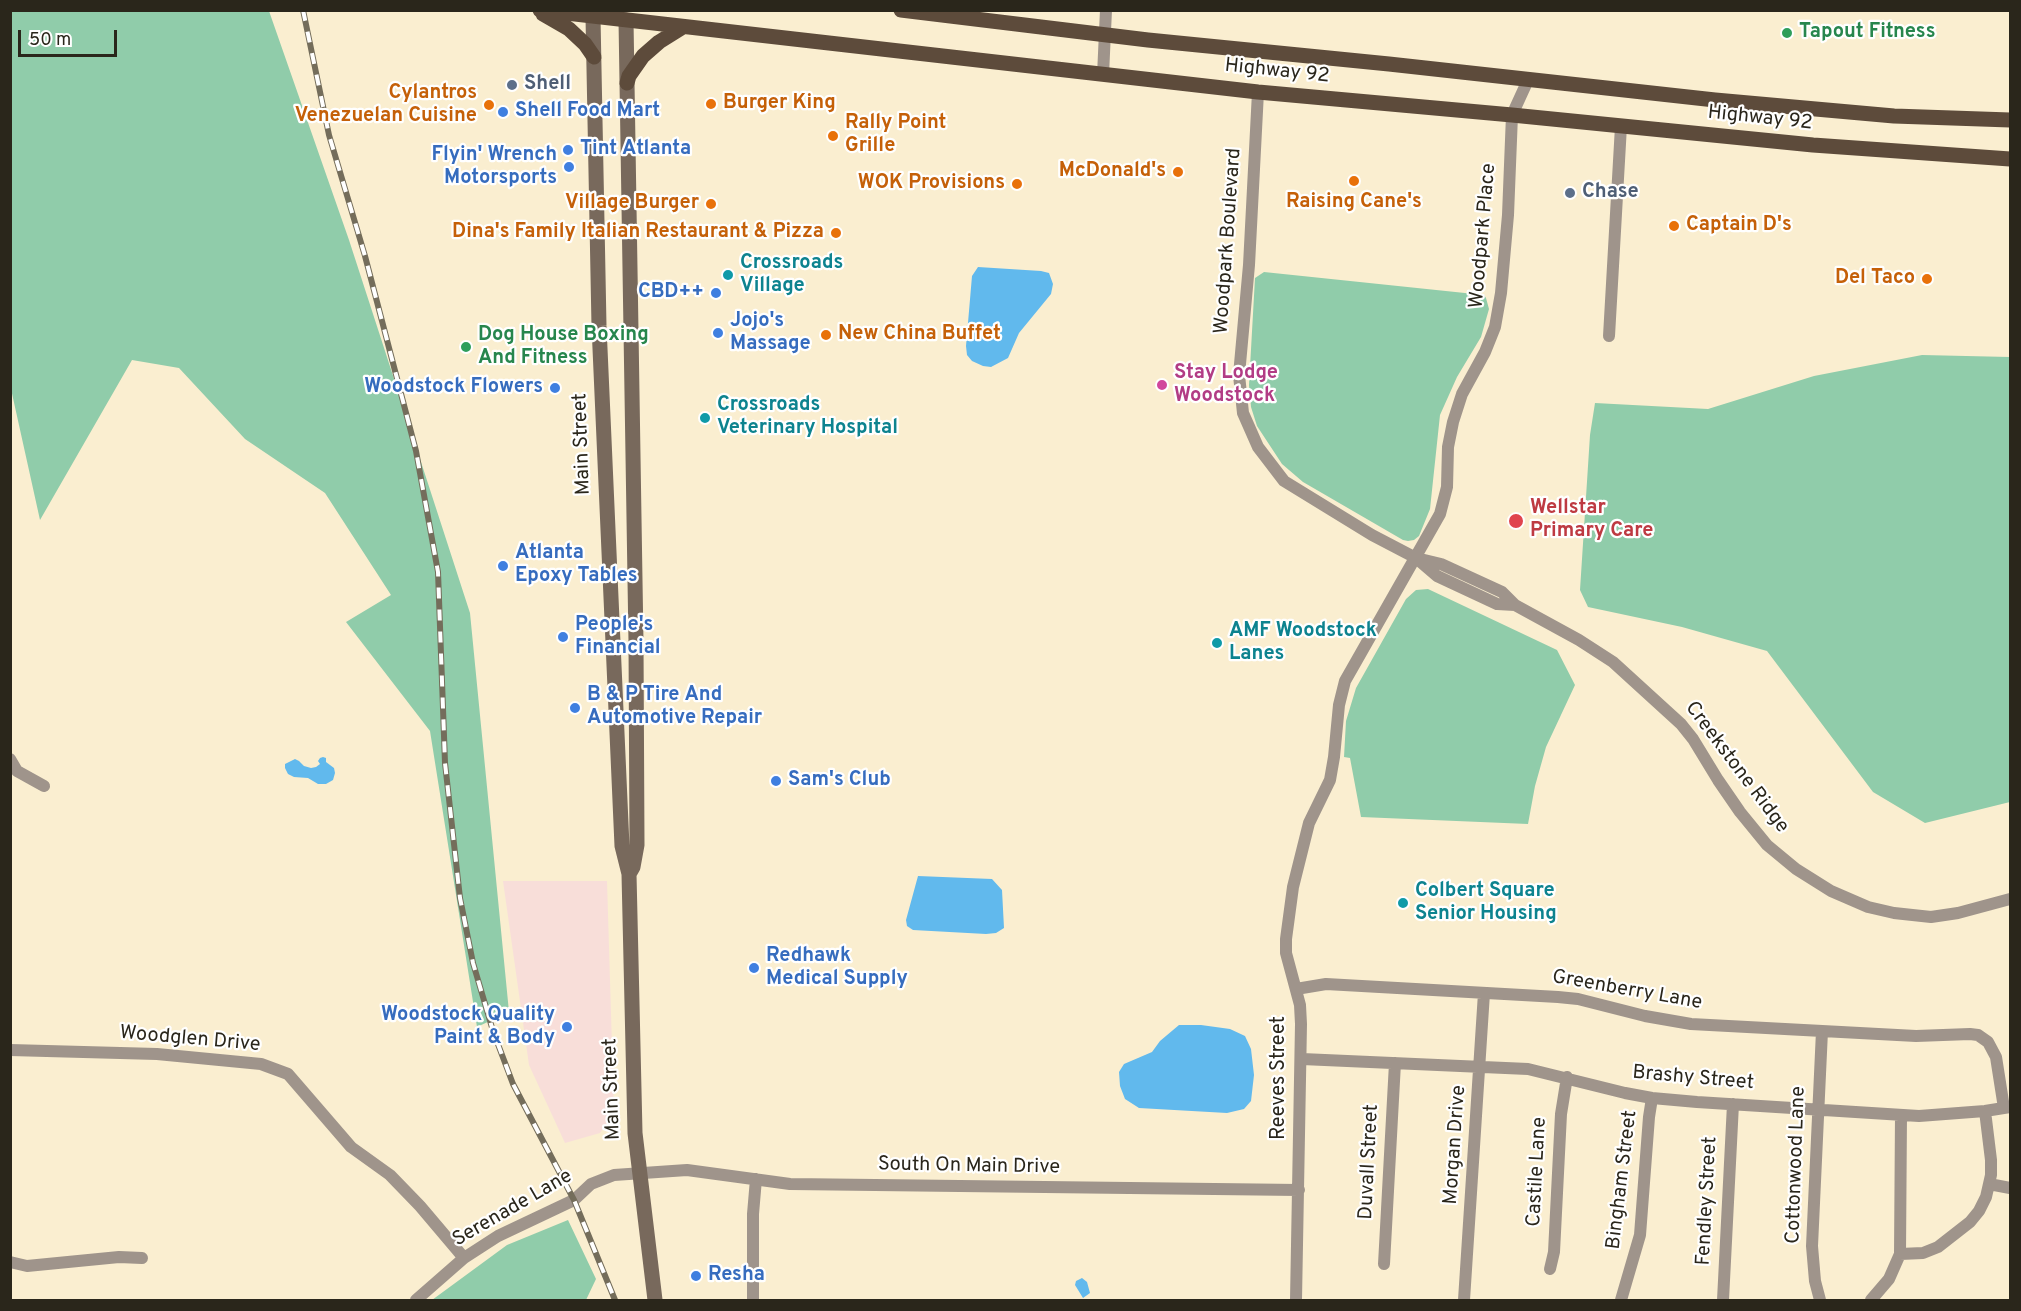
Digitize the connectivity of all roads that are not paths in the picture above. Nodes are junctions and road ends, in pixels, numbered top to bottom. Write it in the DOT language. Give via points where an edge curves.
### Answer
graph roads {
  1 [pos="535,10"];
  2 [pos="540,10"];
  3 [pos="901,10"];
  4 [pos="1106,10"];
  5 [pos="593,14"];
  6 [pos="626,15"];
  7 [pos="683,27"];
  8 [pos="1105,35"];
  9 [pos="594,57"];
  10 [pos="1102,75"];
  11 [pos="1528,81"];
  12 [pos="627,83"];
  13 [pos="1258,92"];
  14 [pos="1512,115"];
  15 [pos="2010,120"];
  16 [pos="1621,126"];
  17 [pos="2010,159"];
  18 [pos="1610,336"];
  19 [pos="1416,558"];
  20 [pos="1334,757"];
  21 [pos="10,759"];
  22 [pos="44,786"];
  23 [pos="629,874"];
  24 [pos="2010,899"];
  25 [pos="1296,989"];
  26 [pos="1484,993"];
  27 [pos="1822,1031"];
  28 [pos="10,1050"];
  29 [pos="1302,1059"];
  30 [pos="1395,1063"];
  31 [pos="1481,1066"];
  32 [pos="1567,1077"];
  33 [pos="1652,1098"];
  34 [pos="1733,1104"];
  35 [pos="2007,1107"];
  36 [pos="1818,1109"];
  37 [pos="1985,1111"];
  38 [pos="1900,1115"];
  39 [pos="640,1173"];
  40 [pos="756,1179"];
  41 [pos="1989,1184"];
  42 [pos="2010,1188"];
  43 [pos="1299,1190"];
  44 [pos="1899,1254"];
  45 [pos="142,1258"];
  46 [pos="464,1258"];
  47 [pos="10,1262"];
  48 [pos="1384,1264"];
  49 [pos="1550,1269"];
  50 [pos="416,1300"];
  51 [pos="655,1300"];
  52 [pos="753,1300"];
  53 [pos="1296,1300"];
  54 [pos="1464,1300"];
  55 [pos="1621,1300"];
  56 [pos="1723,1300"];
  57 [pos="1820,1300"];
  58 [pos="1871,1300"];
  1 -- 9 [label="main road" via="569,29"];
  2 -- 5 [label="main road, Highway 92"];
  3 -- 8 [label="main road, Highway 92"];
  4 -- 8 [label="street"];
  5 -- 6 [label="main road, Highway 92"];
  5 -- 9 [label="main road, Main Street"];
  6 -- 7 [label="main road, Highway 92"];
  6 -- 12 [label="main road, Main Street"];
  7 -- 10 [label="main road, Highway 92"];
  7 -- 12 [label="main road" via="643,56"];
  8 -- 10 [label="street"];
  8 -- 11 [label="main road, Highway 92"];
  9 -- 23 [label="main road, Main Street" via="597,271 613,654 622,846"];
  10 -- 13 [label="main road, Highway 92"];
  11 -- 14 [label="street, Woodpark Place"];
  11 -- 15 [label="main road, Highway 92" via="1882,115"];
  12 -- 23 [label="main road, Main Street" via="637,770 637,845"];
  13 -- 14 [label="main road, Highway 92"];
  13 -- 19 [label="street, Woodpark Boulevard" via="1239,375 1243,413 1258,447 1284,481"];
  14 -- 16 [label="main road, Highway 92"];
  14 -- 19 [label="street, Woodpark Place" via="1508,215 1495,327 1462,394 1448,447 1447,487 1440,514"];
  16 -- 17 [label="main road, Highway 92"];
  16 -- 18 [label="street"];
  19 -- 20 [label="street, Woodpark Place" via="1345,681"];
  19 -- 24 [label="street, Creekstone Ridge" via="1437,576 1497,604 1515,605 1613,662 1669,711 1693,739 1745,819 1767,845 1831,891 1868,907 1931,917"];
  20 -- 25 [label="street, Reeves Street" via="1330,780 1306,831 1287,922 1286,953"];
  21 -- 22 [label="street" via="17,771"];
  23 -- 39 [label="main road, Main Street" via="635,1133"];
  25 -- 26 [label="street, Greenberry Lane" via="1326,984"];
  25 -- 29 [label="street, Reeves Street"];
  26 -- 27 [label="street, Greenberry Lane" via="1578,999 1691,1024"];
  26 -- 31 [label="street, Morgan Drive"];
  27 -- 35 [label="street, Greenberry Lane" via="1978,1035 1988,1042 1996,1057"];
  27 -- 36 [label="street, Cottonwood Lane"];
  28 -- 46 [label="street, Woodglen Drive" via="156,1054 261,1064 288,1074 351,1147 390,1175"];
  29 -- 30 [label="street, Brashy Street"];
  29 -- 43 [label="street, Reeves Street"];
  30 -- 31 [label="street, Brashy Street"];
  30 -- 48 [label="street, Duvall Street"];
  31 -- 32 [label="street, Brashy Street"];
  31 -- 54 [label="street, Morgan Drive"];
  32 -- 33 [label="street, Brashy Street"];
  32 -- 49 [label="street, Castile Lane"];
  33 -- 34 [label="street, Brashy Street"];
  33 -- 55 [label="street, Bingham Street" via="1640,1235"];
  34 -- 36 [label="street, Brashy Street"];
  34 -- 56 [label="street, Fendley Street"];
  35 -- 37 [label="street, Brashy Street"];
  36 -- 38 [label="street, Brashy Street"];
  36 -- 57 [label="street, Cottonwood Lane" via="1812,1246"];
  37 -- 38 [label="street, Brashy Street"];
  37 -- 41 [label="street" via="1991,1160"];
  38 -- 44 [label="street"];
  39 -- 40 [label="street, South On Main Drive" via="687,1170"];
  39 -- 46 [label="street, Serenade Lane" via="599,1180 574,1200 521,1223"];
  39 -- 51 [label="main road, Main Street"];
  40 -- 43 [label="street, South On Main Drive" via="790,1184"];
  40 -- 52 [label="street"];
  41 -- 42 [label="street"];
  41 -- 44 [label="street" via="1979,1211 1944,1243 1923,1253"];
  43 -- 53 [label="street, Reeves Street"];
  44 -- 58 [label="street" via="1889,1279"];
  45 -- 47 [label="street" via="27,1266"];
  46 -- 50 [label="street, Serenade Lane"];
}
